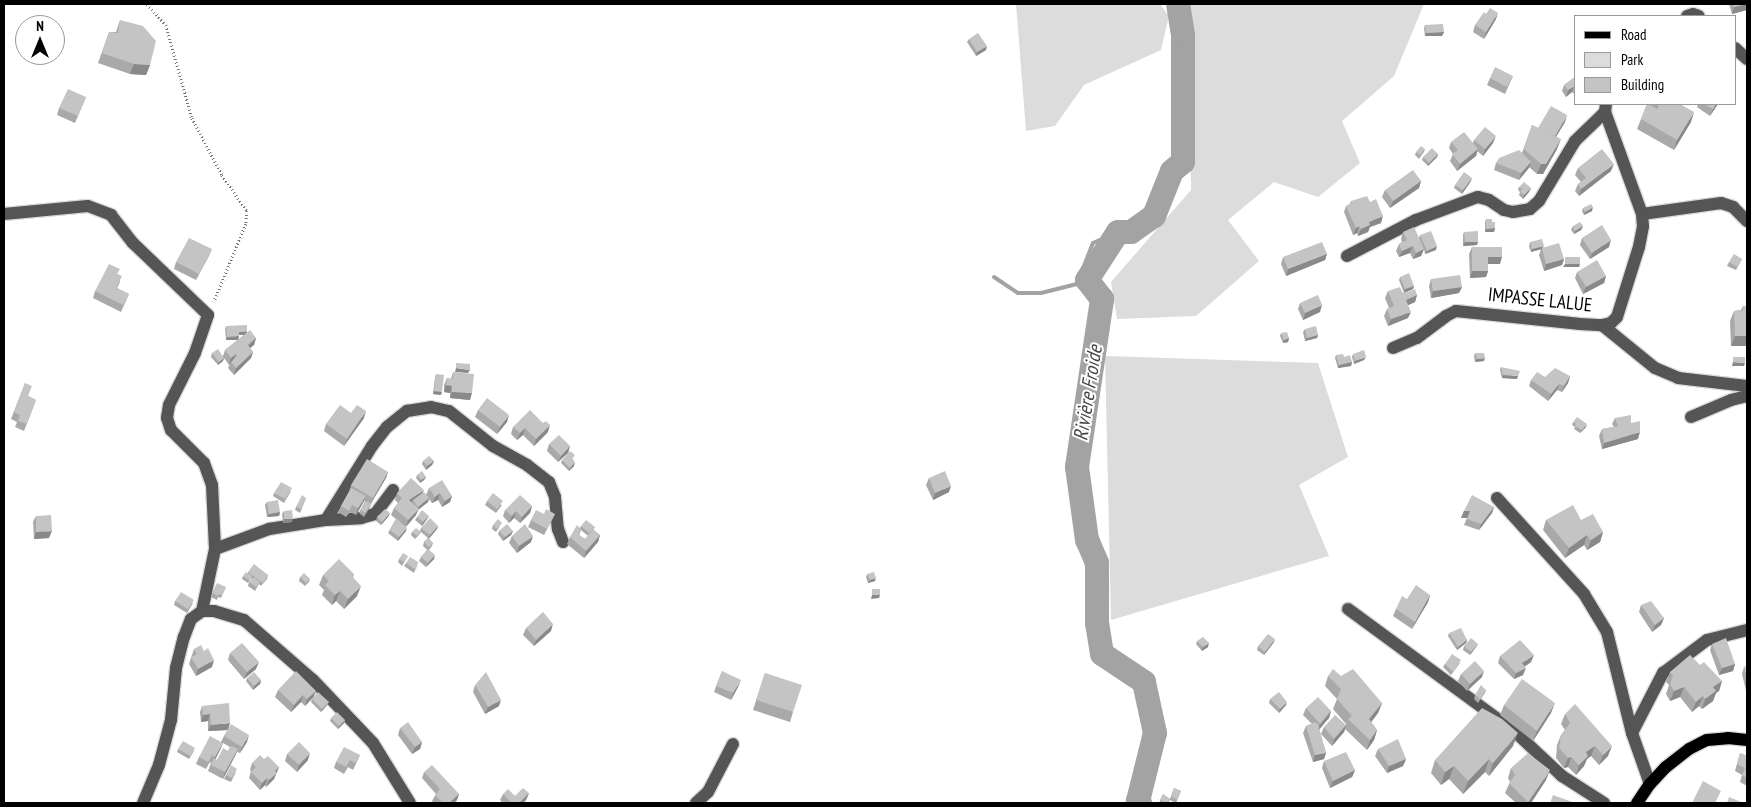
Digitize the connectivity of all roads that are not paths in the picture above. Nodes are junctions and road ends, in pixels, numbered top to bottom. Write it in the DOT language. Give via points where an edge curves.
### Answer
graph roads {
  1 [pos="1736,49"];
  2 [pos="1747,59"];
  3 [pos="1605,108"];
  4 [pos="4,214"];
  5 [pos="1642,214"];
  6 [pos="1747,221"];
  7 [pos="1347,256"];
  8 [pos="1602,325"];
  9 [pos="1393,348"];
  10 [pos="1747,386"];
  11 [pos="1747,396"];
  12 [pos="1691,417"];
  13 [pos="393,490"];
  14 [pos="1497,498"];
  15 [pos="326,520"];
  16 [pos="563,542"];
  17 [pos="214,549"];
  18 [pos="1348,609"];
  19 [pos="202,611"];
  20 [pos="1747,630"];
  21 [pos="1632,732"];
  22 [pos="1747,740"];
  23 [pos="733,744"];
  24 [pos="1650,784"];
  25 [pos="142,803"];
  26 [pos="410,803"];
  27 [pos="696,803"];
  28 [pos="1604,803"];
  29 [pos="1637,803"];
  1 -- 2 [label="street"];
  3 -- 5 [label="street, IMPASSE LALUE"];
  3 -- 7 [label="street" via="1575,141 1539,201 1530,209 1504,210 1478,197 1416,220"];
  4 -- 17 [label="street" via="88,206 111,214 133,243 208,315 195,353 169,405 167,418 171,430 204,463 212,485"];
  5 -- 6 [label="street" via="1721,203 1733,207"];
  5 -- 8 [label="street, IMPASSE LALUE" via="1640,246 1617,317"];
  8 -- 9 [label="street, IMPASSE LALUE" via="1456,311 1416,338"];
  8 -- 10 [label="street" via="1655,368 1678,378"];
  11 -- 12 [label="street"];
  13 -- 15 [label="street" via="375,514"];
  14 -- 21 [label="street" via="1584,594 1607,632"];
  15 -- 16 [label="street" via="372,446 387,428 406,411 431,407 449,411 493,446 528,465 549,482"];
  15 -- 17 [label="street" via="268,528"];
  17 -- 19 [label="street"];
  18 -- 28 [label="street" via="1514,732 1562,776"];
  19 -- 25 [label="street" via="192,619 184,636 176,668 171,720 160,765"];
  19 -- 26 [label="street" via="214,611 244,620 313,680 373,744"];
  20 -- 21 [label="street" via="1707,640 1663,673"];
  21 -- 24 [label="street"];
  22 -- 24 [label="main road" via="1707,740 1681,755"];
  23 -- 27 [label="street" via="708,792"];
  24 -- 29 [label="main road"];
}
